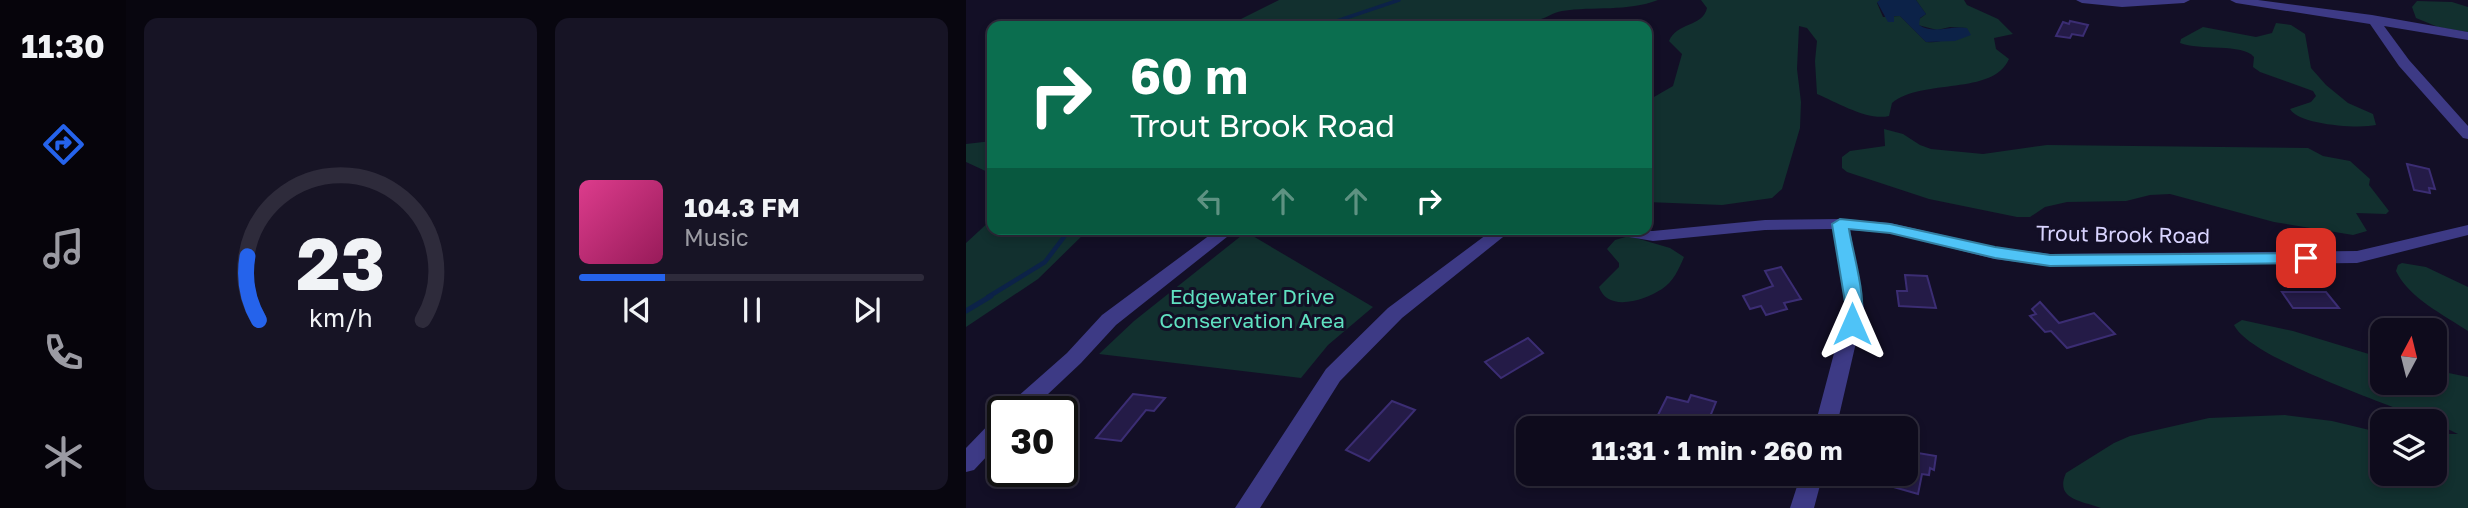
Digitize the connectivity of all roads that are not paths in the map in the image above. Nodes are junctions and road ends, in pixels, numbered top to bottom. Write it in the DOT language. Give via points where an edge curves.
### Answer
graph roads {
  1 [pos="2082,0"];
  2 [pos="2184,0"];
  3 [pos="2236,0"];
  4 [pos="2372,19"];
  5 [pos="2468,36"];
  6 [pos="2468,135"];
  7 [pos="1840,224"];
  8 [pos="2468,230"];
  9 [pos="1221,235"];
  10 [pos="1497,235"];
  11 [pos="1647,235"];
  12 [pos="1032,396"];
  13 [pos="1829,416"];
  14 [pos="987,441"];
  15 [pos="966,463"];
  16 [pos="1808,486"];
  17 [pos="1247,508"];
  18 [pos="1802,508"];
  1 -- 2 [label="street" via="2122,4"];
  3 -- 4 [label="street"];
  4 -- 5 [label="street"];
  4 -- 6 [label="street"];
  7 -- 8 [label="street, Trout Brook Road" via="1890,228 1995,253 2050,260 2357,257"];
  7 -- 11 [label="street, Trout Brook Road"];
  7 -- 13 [label="street" via="1854,308"];
  9 -- 12 [label="street" via="1109,320"];
  10 -- 17 [label="street" via="1395,313 1333,374"];
  14 -- 15 [label="street"];
  16 -- 18 [label="street"];
}
